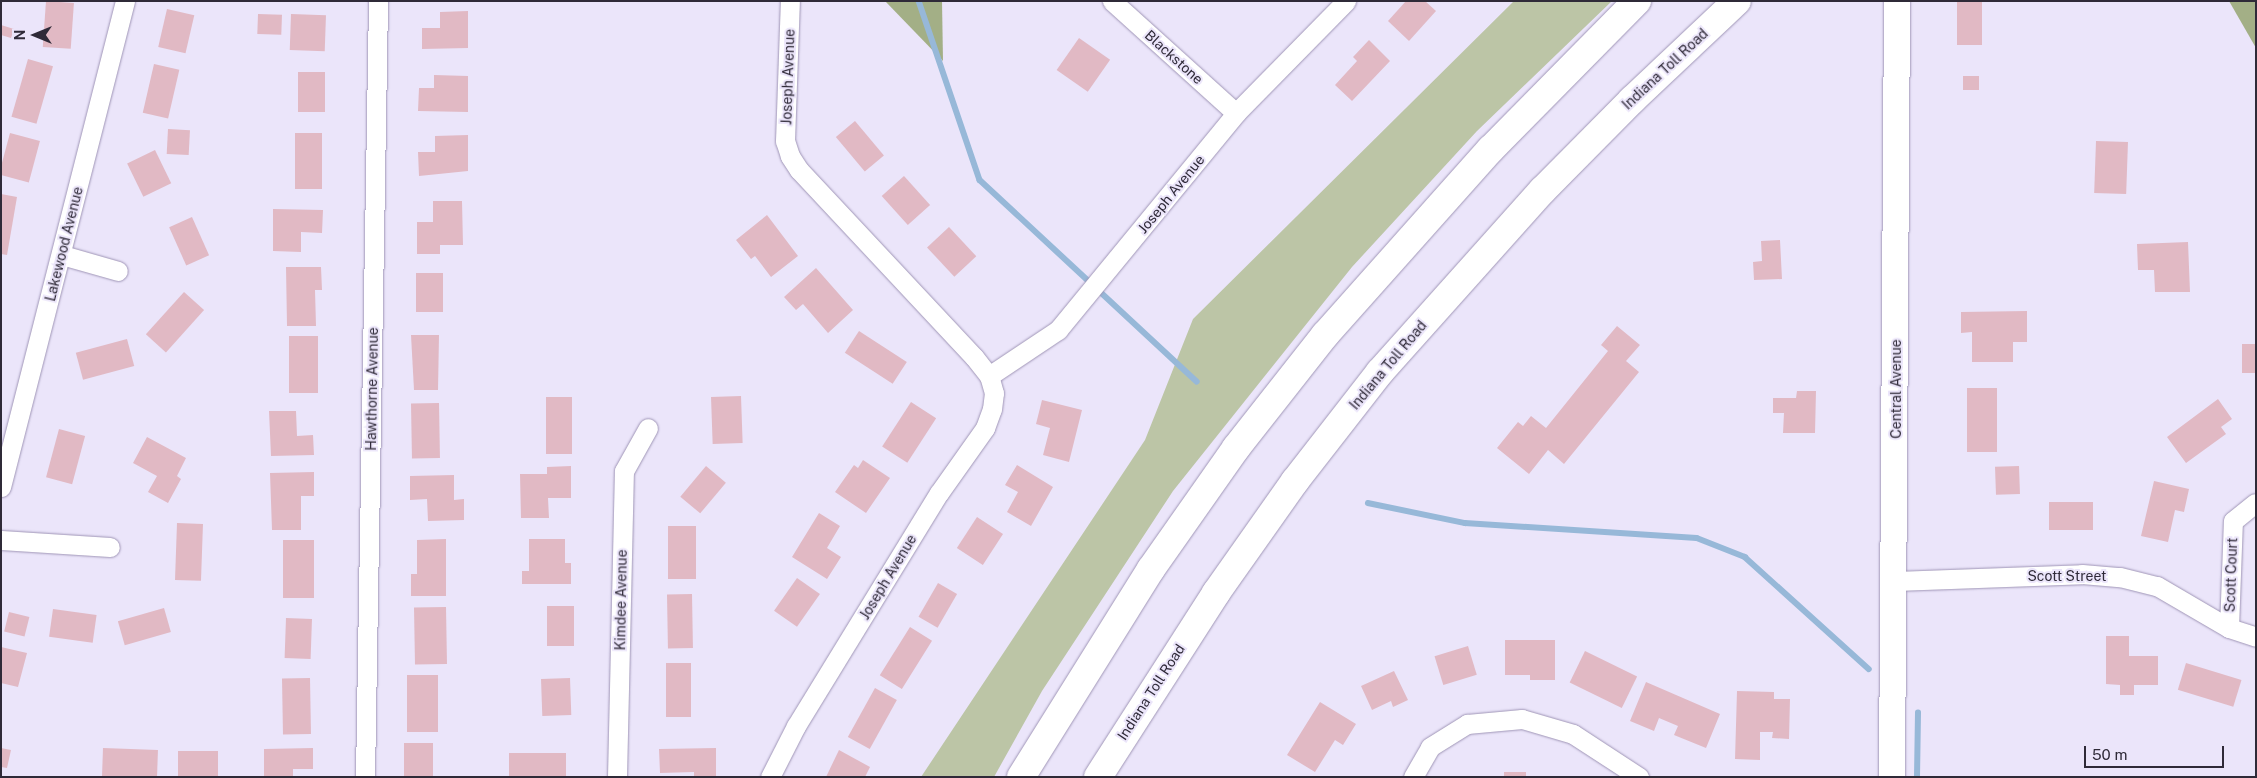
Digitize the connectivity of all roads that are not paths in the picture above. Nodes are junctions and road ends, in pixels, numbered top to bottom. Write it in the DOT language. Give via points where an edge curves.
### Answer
graph roads {
  1 [pos="125,1"];
  2 [pos="378,1"];
  3 [pos="790,1"];
  4 [pos="1112,1"];
  5 [pos="1346,1"];
  6 [pos="1637,1"];
  7 [pos="1737,1"];
  8 [pos="1897,1"];
  9 [pos="1236,113"];
  10 [pos="62,255"];
  11 [pos="118,270"];
  12 [pos="989,376"];
  13 [pos="648,428"];
  14 [pos="1,487"];
  15 [pos="2256,503"];
  16 [pos="1,540"];
  17 [pos="110,547"];
  18 [pos="1895,581"];
  19 [pos="2229,628"];
  20 [pos="2256,637"];
  21 [pos="365,777"];
  22 [pos="617,777"];
  23 [pos="770,777"];
  24 [pos="1021,777"];
  25 [pos="1098,777"];
  26 [pos="1413,777"];
  27 [pos="1639,777"];
  28 [pos="1892,777"];
  1 -- 10 [label="street, Lakewood Avenue"];
  2 -- 21 [label="street, Hawthorne Avenue"];
  3 -- 12 [label="street, Joseph Avenue" via="786,141 790,156 799,170"];
  4 -- 9 [label="street, Blackstone"];
  5 -- 9 [label="street, Joseph Avenue"];
  6 -- 24 [label="highway" via="1491,149 1325,335 1236,448 1151,569"];
  7 -- 25 [label="highway, Indiana Toll Road" via="1543,190 1380,372 1295,481 1216,593"];
  8 -- 18 [label="street, Central Avenue"];
  9 -- 12 [label="street, Joseph Avenue" via="1082,305 1058,330"];
  10 -- 11 [label="street"];
  10 -- 14 [label="street, Lakewood Avenue"];
  12 -- 23 [label="street, Joseph Avenue" via="994,393 985,428 939,493 796,726"];
  13 -- 22 [label="street, Kimdee Avenue" via="624,471"];
  15 -- 19 [label="street, Scott Court" via="2233,521"];
  16 -- 17 [label="street"];
  18 -- 19 [label="street, Scott Street" via="2082,574 2120,577 2157,586"];
  18 -- 28 [label="street, Central Avenue"];
  19 -- 20 [label="street, Scott Street"];
  26 -- 27 [label="street" via="1430,747 1467,724 1522,719 1573,734"];
}
